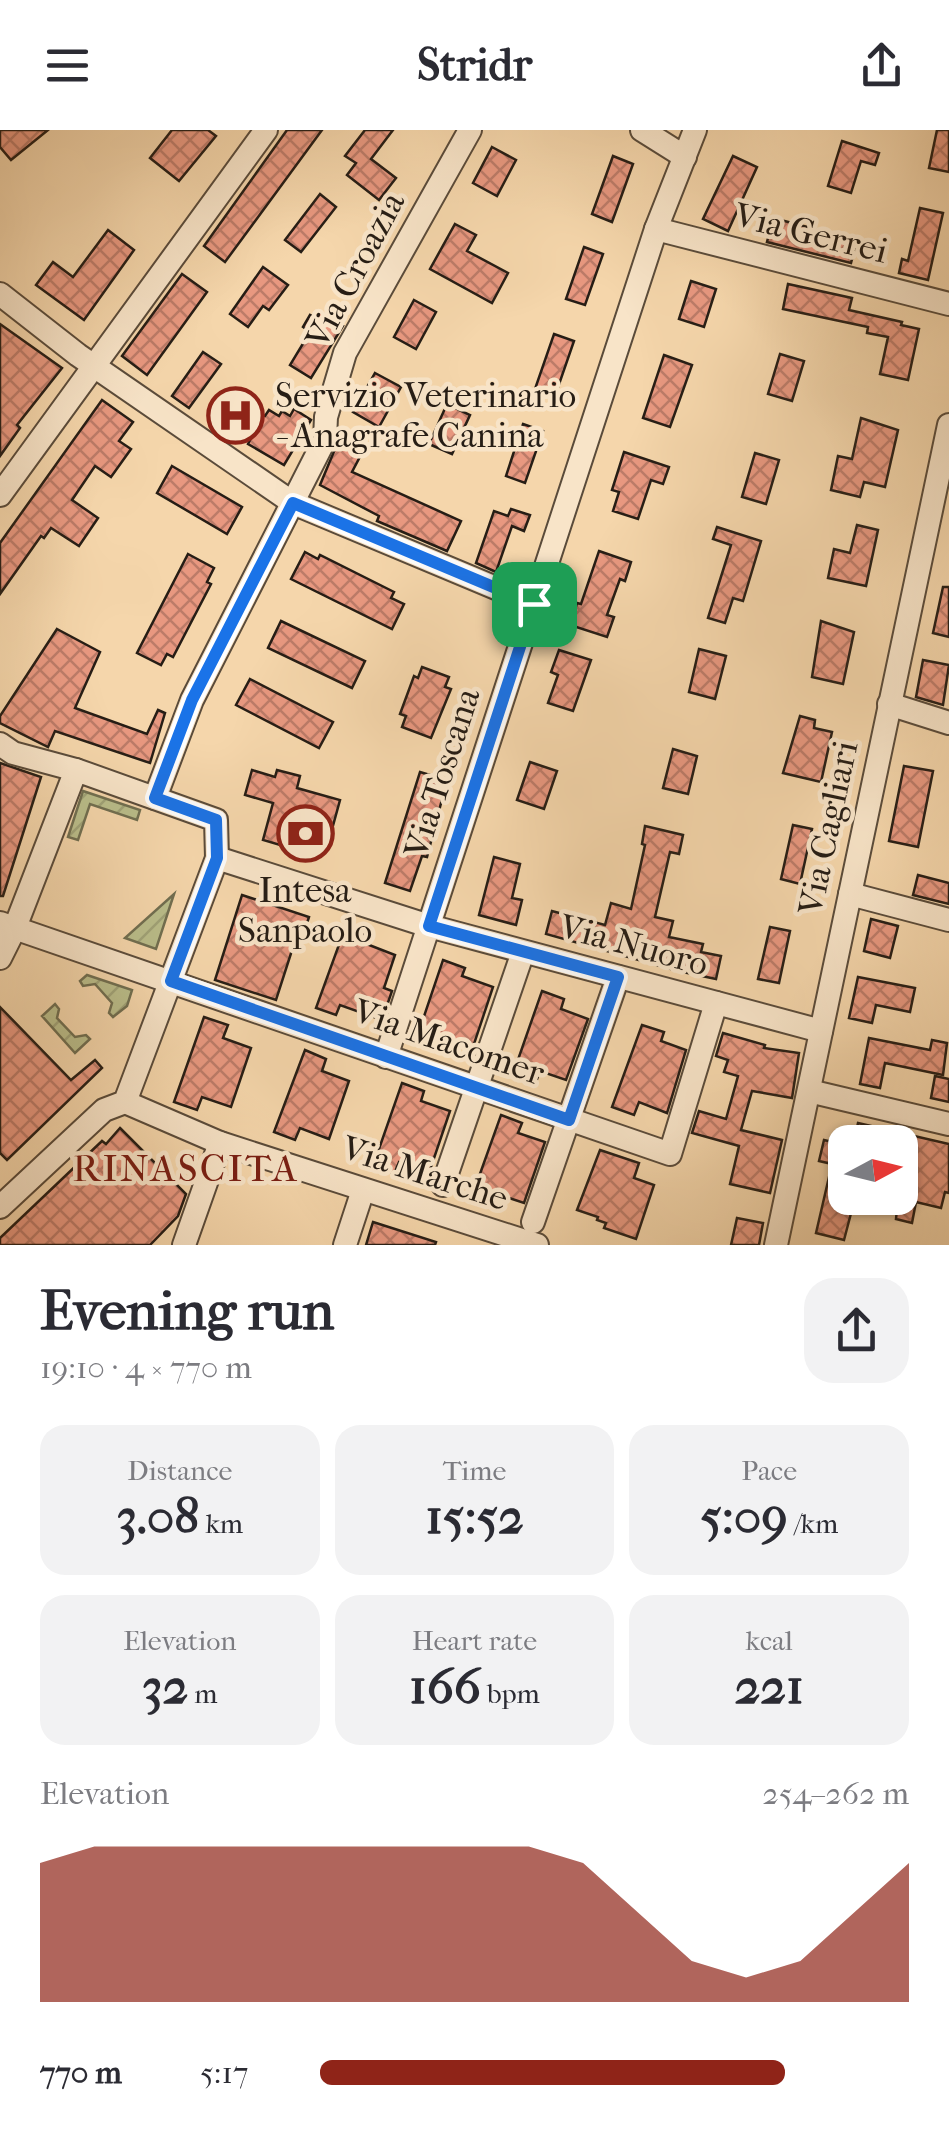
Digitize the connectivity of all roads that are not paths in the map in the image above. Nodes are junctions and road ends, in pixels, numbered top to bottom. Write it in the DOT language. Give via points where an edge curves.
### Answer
graph roads {
  1 [pos="266,130"];
  2 [pos="470,130"];
  3 [pos="642,130"];
  4 [pos="695,130"];
  5 [pos="684,157"];
  6 [pos="656,229"];
  7 [pos="0,294"];
  8 [pos="949,304"];
  9 [pos="94,366"];
  10 [pos="949,425"];
  11 [pos="0,495"];
  12 [pos="293,503"];
  13 [pos="940,515"];
  14 [pos="534,604"];
  15 [pos="889,704"];
  16 [pos="949,723"];
  17 [pos="0,744"];
  18 [pos="76,770"];
  19 [pos="155,798"];
  20 [pos="217,858"];
  21 [pos="850,894"];
  22 [pos="949,920"];
  23 [pos="429,926"];
  24 [pos="7,927"];
  25 [pos="523,952"];
  26 [pos="0,958"];
  27 [pos="618,977"];
  28 [pos="171,981"];
  29 [pos="716,1003"];
  30 [pos="821,1031"];
  31 [pos="386,1057"];
  32 [pos="477,1088"];
  33 [pos="809,1092"];
  34 [pos="125,1102"];
  35 [pos="569,1120"];
  36 [pos="949,1124"];
  37 [pos="220,1143"];
  38 [pos="443,1186"];
  39 [pos="363,1190"];
  40 [pos="0,1207"];
  41 [pos="535,1234"];
  42 [pos="184,1245"];
  43 [pos="345,1245"];
  44 [pos="776,1245"];
  1 -- 9 [label="street"];
  2 -- 12 [label="street, Via Croazia" via="345,353 324,440"];
  3 -- 5 [label="street"];
  4 -- 5 [label="street, Via Toscana"];
  5 -- 6 [label="street, Via Toscana"];
  6 -- 8 [label="street, Via Gerrei"];
  6 -- 14 [label="street, Via Toscana"];
  7 -- 9 [label="street"];
  9 -- 11 [label="street"];
  9 -- 12 [label="street"];
  10 -- 13 [label="street, Via Cagliari"];
  12 -- 14 [label="street"];
  12 -- 19 [label="street, Via Croazia" via="192,700"];
  13 -- 15 [label="street, Via Cagliari"];
  14 -- 23 [label="street, Via Toscana"];
  15 -- 16 [label="street"];
  15 -- 21 [label="street, Via Cagliari"];
  17 -- 18 [label="street"];
  18 -- 19 [label="street"];
  18 -- 24 [label="street"];
  19 -- 20 [label="street" via="216,820"];
  20 -- 23 [label="street, Via Nuoro"];
  20 -- 28 [label="street"];
  21 -- 22 [label="street"];
  21 -- 30 [label="street, Via Cagliari"];
  23 -- 25 [label="street, Via Nuoro"];
  23 -- 31 [label="street"];
  24 -- 26 [label="street"];
  24 -- 28 [label="street"];
  25 -- 27 [label="street, Via Nuoro"];
  25 -- 32 [label="street"];
  27 -- 29 [label="street, Via Nuoro"];
  27 -- 35 [label="street"];
  28 -- 31 [label="street, Via Macomer"];
  28 -- 34 [label="street"];
  29 -- 30 [label="street, Via Nuoro"];
  29 -- 35 [label="street, Via Macomer" via="670,1154"];
  30 -- 33 [label="street, Via Cagliari"];
  31 -- 32 [label="street, Via Macomer"];
  32 -- 35 [label="street, Via Macomer"];
  32 -- 38 [label="street"];
  33 -- 36 [label="street"];
  33 -- 44 [label="street, Via Cagliari"];
  34 -- 37 [label="street, Via Marche"];
  34 -- 40 [label="street" via="104,1110"];
  35 -- 41 [label="street"];
  37 -- 39 [label="street, Via Marche"];
  37 -- 42 [label="street"];
  39 -- 41 [label="street, Via Marche"];
  39 -- 43 [label="street"];
}
